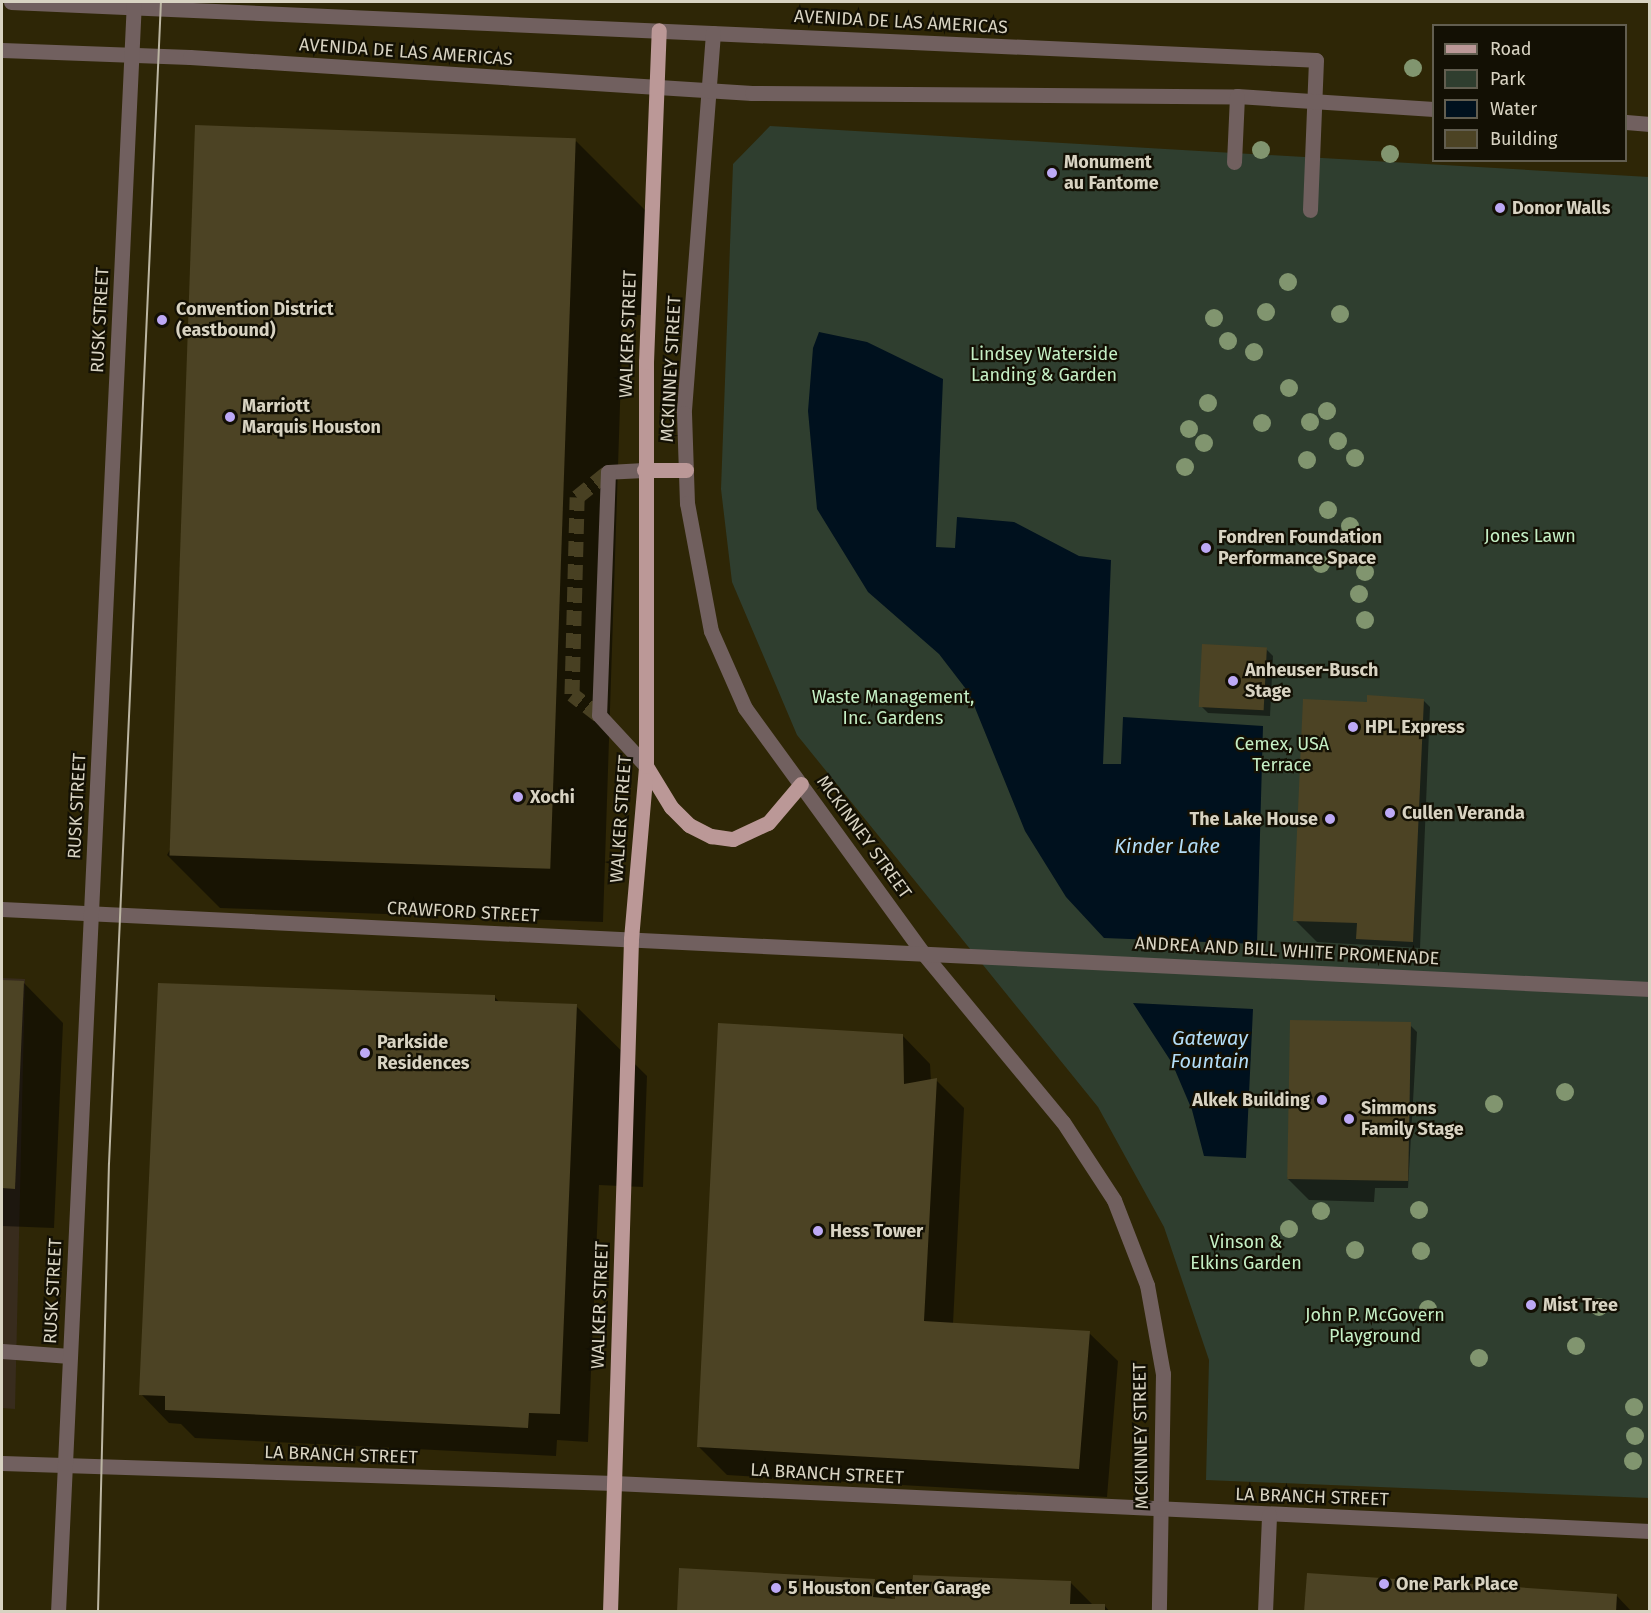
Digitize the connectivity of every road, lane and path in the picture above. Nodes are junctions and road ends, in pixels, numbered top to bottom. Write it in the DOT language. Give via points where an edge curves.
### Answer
graph roads {
  1 [pos="11,2"];
  2 [pos="134,4"];
  3 [pos="659,30"];
  4 [pos="712,33"];
  5 [pos="2,50"];
  6 [pos="132,54"];
  7 [pos="657,88"];
  8 [pos="709,91"];
  9 [pos="1237,96"];
  10 [pos="1312,101"];
  11 [pos="1432,109"];
  12 [pos="1627,122"];
  13 [pos="1650,124"];
  14 [pos="1234,162"];
  15 [pos="1310,210"];
  16 [pos="644,470"];
  17 [pos="686,470"];
  18 [pos="646,766"];
  19 [pos="801,784"];
  20 [pos="2,909"];
  21 [pos="91,914"];
  22 [pos="632,939"];
  23 [pos="923,952"];
  24 [pos="1650,989"];
  25 [pos="2,1351"];
  26 [pos="70,1356"];
  27 [pos="2,1464"];
  28 [pos="65,1466"];
  29 [pos="614,1483"];
  30 [pos="1163,1510"];
  31 [pos="1269,1515"];
  32 [pos="1650,1531"];
  33 [pos="58,1611"];
  34 [pos="610,1611"];
  35 [pos="1159,1611"];
  36 [pos="1265,1611"];
  1 -- 2 [label="street, AVENIDA DE LAS AMERICAS"];
  2 -- 3 [label="street, AVENIDA DE LAS AMERICAS"];
  2 -- 6 [label="street, RUSK STREET"];
  3 -- 4 [label="street, AVENIDA DE LAS AMERICAS"];
  3 -- 7 [label="main road, WALKER STREET"];
  4 -- 8 [label="street, MCKINNEY STREET"];
  4 -- 10 [label="street, AVENIDA DE LAS AMERICAS" via="1316,60"];
  5 -- 6 [label="street, AVENIDA DE LAS AMERICAS"];
  6 -- 7 [label="street, AVENIDA DE LAS AMERICAS"];
  6 -- 21 [label="street, RUSK STREET"];
  7 -- 8 [label="street, AVENIDA DE LAS AMERICAS"];
  7 -- 16 [label="main road, WALKER STREET"];
  8 -- 9 [label="street, AVENIDA DE LAS AMERICAS"];
  8 -- 17 [label="street, MCKINNEY STREET" via="684,413"];
  9 -- 10 [label="street, AVENIDA DE LAS AMERICAS"];
  9 -- 14 [label="street"];
  10 -- 11 [label="street, AVENIDA DE LAS AMERICAS"];
  10 -- 15 [label="street"];
  12 -- 13 [label="street"];
  16 -- 17 [label="main road"];
  16 -- 18 [label="main road, WALKER STREET"];
  16 -- 18 [label="street" via="608,472 599,715"];
  17 -- 19 [label="street, MCKINNEY STREET" via="687,503 711,631 745,708"];
  18 -- 19 [label="main road" via="671,807 689,825 722,838 752,834 768,823"];
  18 -- 22 [label="main road, WALKER STREET"];
  19 -- 23 [label="street, MCKINNEY STREET"];
  20 -- 21 [label="street, CRAWFORD STREET"];
  21 -- 22 [label="street, CRAWFORD STREET"];
  21 -- 26 [label="street, RUSK STREET"];
  22 -- 23 [label="street, CRAWFORD STREET"];
  22 -- 29 [label="main road, WALKER STREET"];
  23 -- 24 [label="street, ANDREA AND BILL WHITE PROMENADE"];
  23 -- 30 [label="street, MCKINNEY STREET" via="1063,1122 1114,1200 1147,1285 1163,1374"];
  25 -- 26 [label="street"];
  26 -- 28 [label="street, RUSK STREET"];
  27 -- 28 [label="street, LA BRANCH STREET"];
  28 -- 29 [label="street, LA BRANCH STREET"];
  28 -- 33 [label="street, RUSK STREET"];
  29 -- 30 [label="street, LA BRANCH STREET"];
  29 -- 34 [label="main road, WALKER STREET"];
  30 -- 31 [label="street, LA BRANCH STREET"];
  30 -- 35 [label="street, MCKINNEY STREET"];
  31 -- 32 [label="street, LA BRANCH STREET"];
  31 -- 36 [label="street"];
}
